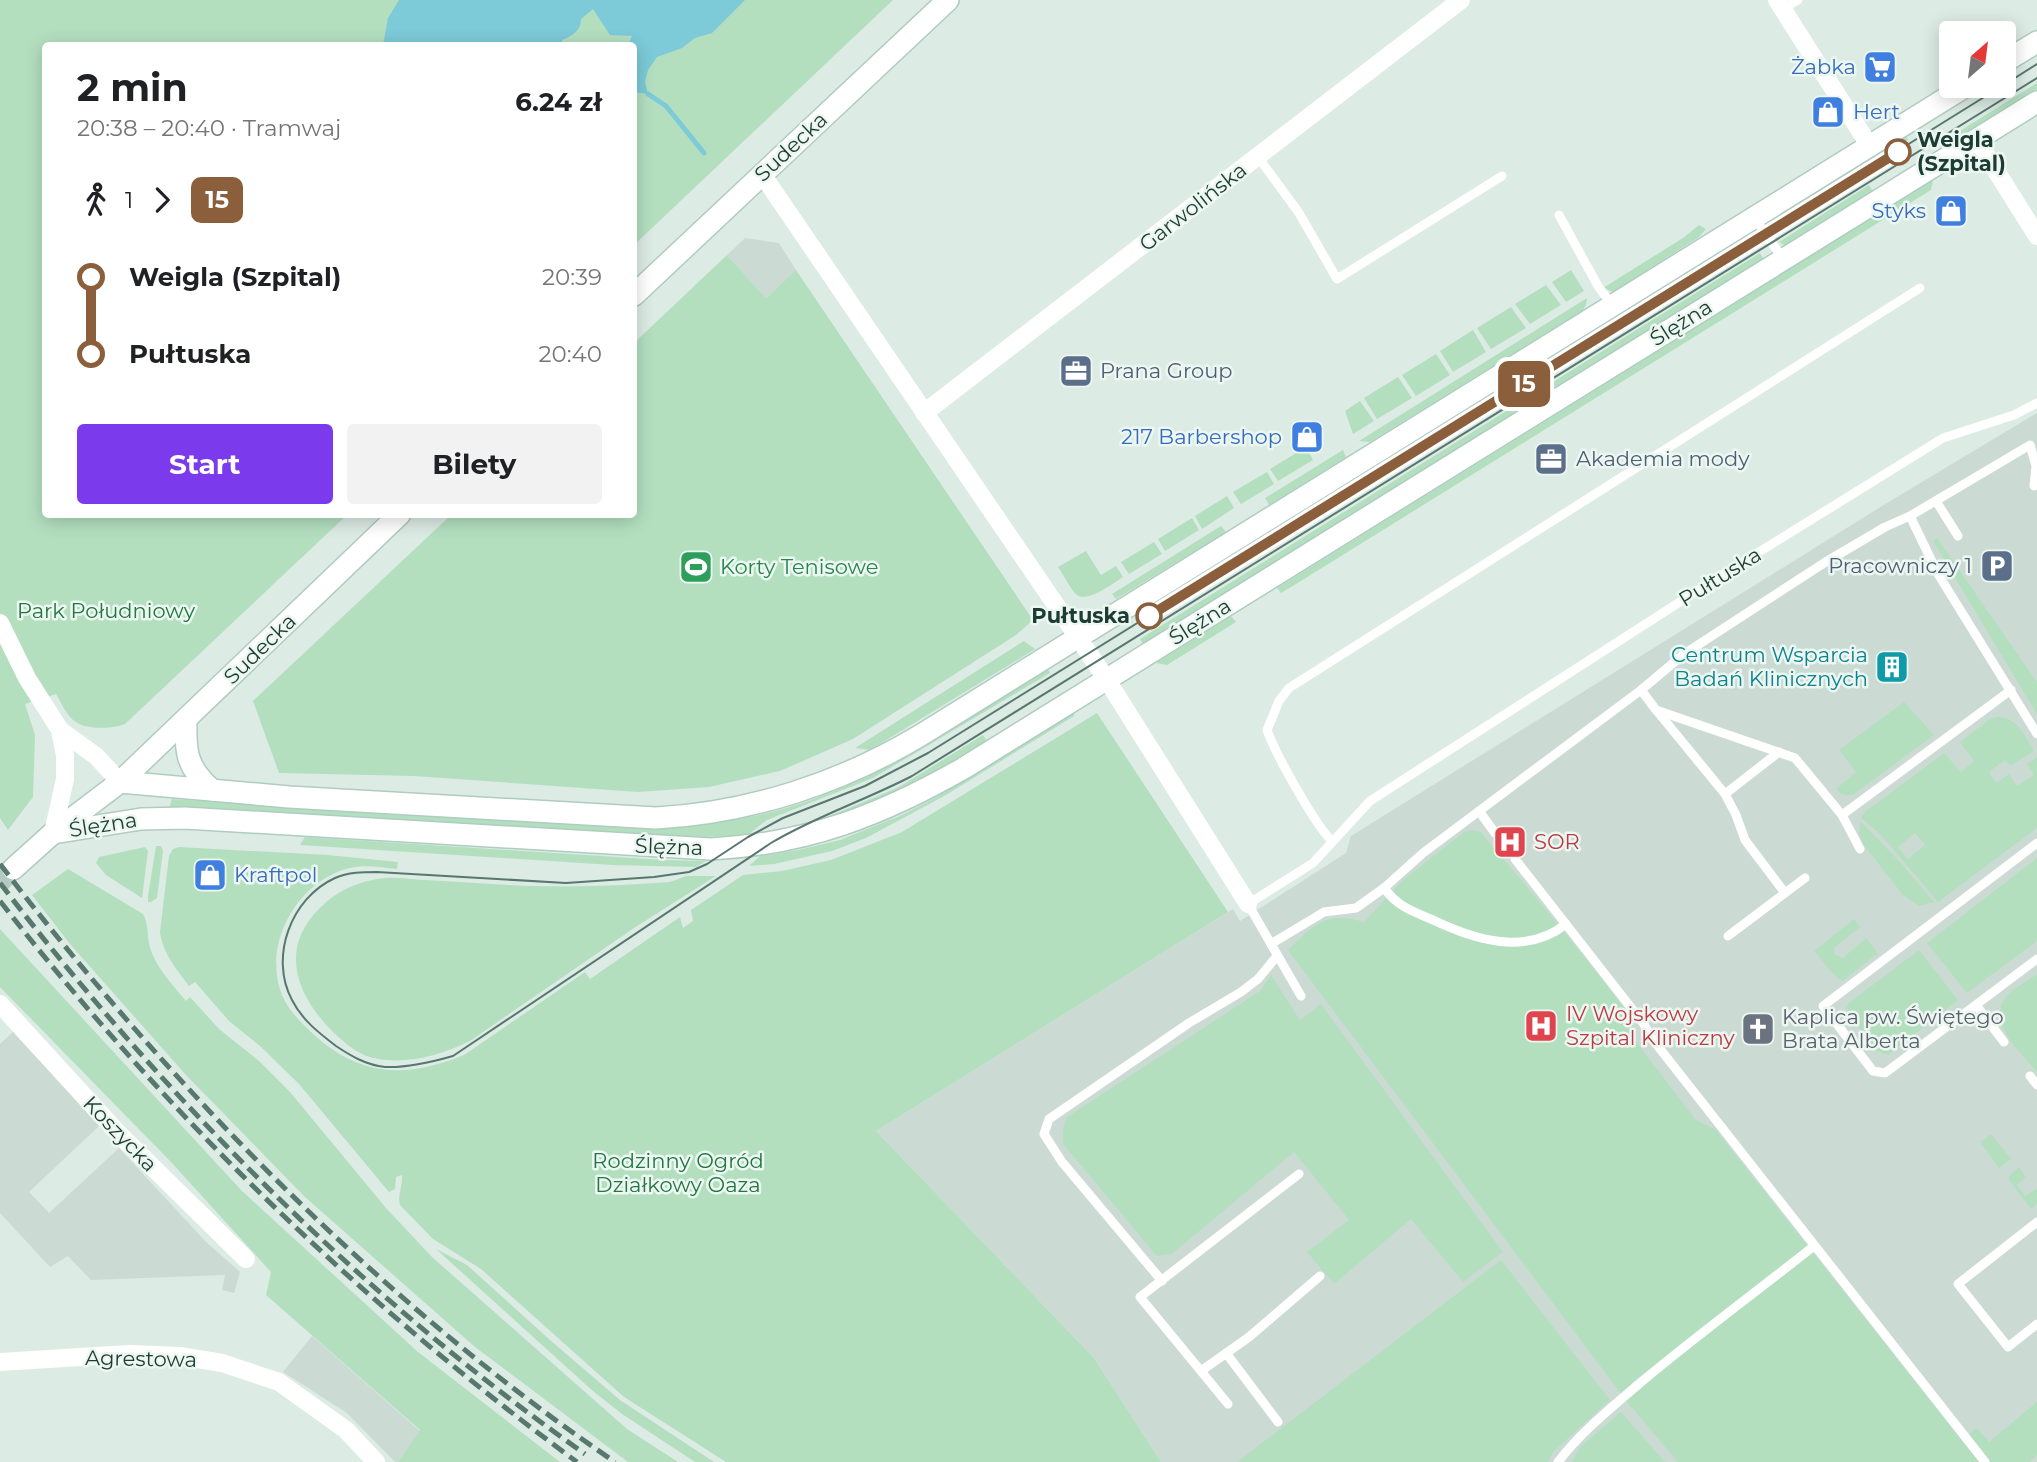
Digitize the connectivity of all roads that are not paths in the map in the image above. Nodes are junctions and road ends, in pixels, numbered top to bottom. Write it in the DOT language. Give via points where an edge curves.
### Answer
graph roads {
  1 [pos="948,0"];
  2 [pos="1461,0"];
  3 [pos="1786,3"];
  4 [pos="2037,42"];
  5 [pos="2016,55"];
  6 [pos="1946,98"];
  7 [pos="2037,102"];
  8 [pos="1976,139"];
  9 [pos="1869,145"];
  10 [pos="1258,157"];
  11 [pos="762,174"];
  12 [pos="1503,176"];
  13 [pos="1559,215"];
  14 [pos="1754,217"];
  15 [pos="2037,236"];
  16 [pos="1783,259"];
  17 [pos="1920,288"];
  18 [pos="637,292"];
  19 [pos="1612,305"];
  20 [pos="2037,403"];
  21 [pos="924,413"];
  22 [pos="2034,486"];
  23 [pos="1936,501"];
  24 [pos="1910,516"];
  25 [pos="396,518"];
  26 [pos="1958,536"];
  27 [pos="0,623"];
  28 [pos="1077,638"];
  29 [pos="1107,680"];
  30 [pos="1641,690"];
  31 [pos="2011,690"];
  32 [pos="1656,710"];
  33 [pos="186,720"];
  34 [pos="60,730"];
  35 [pos="2037,734"];
  36 [pos="1779,752"];
  37 [pos="120,782"];
  38 [pos="212,790"];
  39 [pos="1725,794"];
  40 [pos="1479,811"];
  41 [pos="1842,814"];
  42 [pos="53,833"];
  43 [pos="1495,833"];
  44 [pos="1332,841"];
  45 [pos="2037,843"];
  46 [pos="1860,849"];
  47 [pos="1515,859"];
  48 [pos="13,869"];
  49 [pos="1805,878"];
  50 [pos="1384,888"];
  51 [pos="1785,892"];
  52 [pos="1248,904"];
  53 [pos="1566,924"];
  54 [pos="1728,936"];
  55 [pos="1271,944"];
  56 [pos="1277,956"];
  57 [pos="2037,959"];
  58 [pos="1301,996"];
  59 [pos="0,1004"];
  60 [pos="1976,1004"];
  61 [pos="2004,1042"];
  62 [pos="2030,1076"];
  63 [pos="2037,1085"];
  64 [pos="1299,1174"];
  65 [pos="2037,1222"];
  66 [pos="1814,1247"];
  67 [pos="246,1259"];
  68 [pos="1320,1276"];
  69 [pos="1162,1281"];
  70 [pos="2037,1324"];
  71 [pos="1226,1353"];
  72 [pos="0,1362"];
  73 [pos="1201,1371"];
  74 [pos="1228,1404"];
  75 [pos="1278,1422"];
  76 [pos="376,1462"];
  77 [pos="1558,1462"];
  78 [pos="1985,1462"];
  1 -- 11 [label="main road, Sudecka"];
  2 -- 10 [label="street, Garwolińska"];
  3 -- 9 [label="street"];
  4 -- 5 [label="main road"];
  6 -- 9 [label="main road, Ślężna"];
  7 -- 8 [label="main road, Ślężna"];
  8 -- 15 [label="street"];
  8 -- 16 [label="main road, Ślężna"];
  9 -- 14 [label="main road, Ślężna"];
  10 -- 12 [label="lane" via="1299,213 1337,279"];
  10 -- 21 [label="street, Garwolińska"];
  11 -- 18 [label="main road, Sudecka"];
  11 -- 21 [label="street"];
  13 -- 19 [label="lane"];
  14 -- 16 [label="lane"];
  14 -- 19 [label="main road, Ślężna"];
  16 -- 29 [label="main road, Ślężna"];
  17 -- 44 [label="lane" via="1289,688 1267,730"];
  19 -- 28 [label="main road, Ślężna"];
  20 -- 44 [label="lane, Pułtuska" via="1943,438 1714,580 1370,801"];
  21 -- 28 [label="street"];
  22 -- 23 [label="lane" via="2036,466 2030,445"];
  23 -- 24 [label="lane"];
  23 -- 26 [label="lane"];
  24 -- 30 [label="lane" via="1779,590 1684,654"];
  24 -- 31 [label="lane" via="1938,574"];
  25 -- 33 [label="main road, Sudecka"];
  27 -- 34 [label="street"];
  28 -- 29 [label="street"];
  28 -- 38 [label="main road, Ślężna" via="890,754 798,792 753,804 656,818"];
  29 -- 42 [label="main road, Ślężna" via="898,804 833,829 751,846 633,846 185,818 141,819"];
  29 -- 52 [label="street"];
  30 -- 32 [label="lane"];
  30 -- 40 [label="lane"];
  31 -- 35 [label="lane"];
  31 -- 41 [label="lane"];
  32 -- 36 [label="lane"];
  32 -- 39 [label="lane"];
  33 -- 37 [label="main road, Sudecka"];
  33 -- 38 [label="main road" via="191,766"];
  34 -- 37 [label="street" via="96,756"];
  34 -- 42 [label="street" via="65,774"];
  36 -- 39 [label="lane"];
  36 -- 41 [label="lane" via="1795,758"];
  37 -- 38 [label="main road, Ślężna"];
  37 -- 42 [label="main road, Ślężna"];
  39 -- 51 [label="lane" via="1745,840"];
  40 -- 43 [label="lane"];
  40 -- 50 [label="lane"];
  41 -- 46 [label="lane"];
  42 -- 48 [label="main road"];
  44 -- 52 [label="lane, Pułtuska" via="1313,863"];
  45 -- 60 [label="lane" via="1823,1006 1873,1070 1885,1073"];
  47 -- 53 [label="lane"];
  49 -- 51 [label="lane"];
  50 -- 53 [label="lane" via="1395,903 1484,941 1522,942 1552,935"];
  50 -- 55 [label="lane" via="1356,908 1324,912"];
  51 -- 54 [label="lane"];
  52 -- 55 [label="lane"];
  53 -- 66 [label="lane"];
  55 -- 56 [label="lane"];
  56 -- 58 [label="lane"];
  56 -- 69 [label="lane" via="1241,992 1049,1119 1044,1134 1062,1162"];
  57 -- 60 [label="lane"];
  59 -- 67 [label="street, Koszycka" via="118,1133"];
  60 -- 61 [label="lane"];
  62 -- 63 [label="lane"];
  64 -- 69 [label="lane"];
  65 -- 70 [label="lane" via="1958,1284 2008,1347"];
  66 -- 77 [label="lane" via="1650,1374 1571,1444"];
  66 -- 78 [label="lane"];
  68 -- 71 [label="lane"];
  69 -- 73 [label="lane" via="1140,1297"];
  71 -- 73 [label="lane"];
  71 -- 75 [label="lane"];
  72 -- 76 [label="street, Agrestowa" via="129,1354 222,1363 279,1382 346,1430"];
  73 -- 74 [label="lane"];
}
